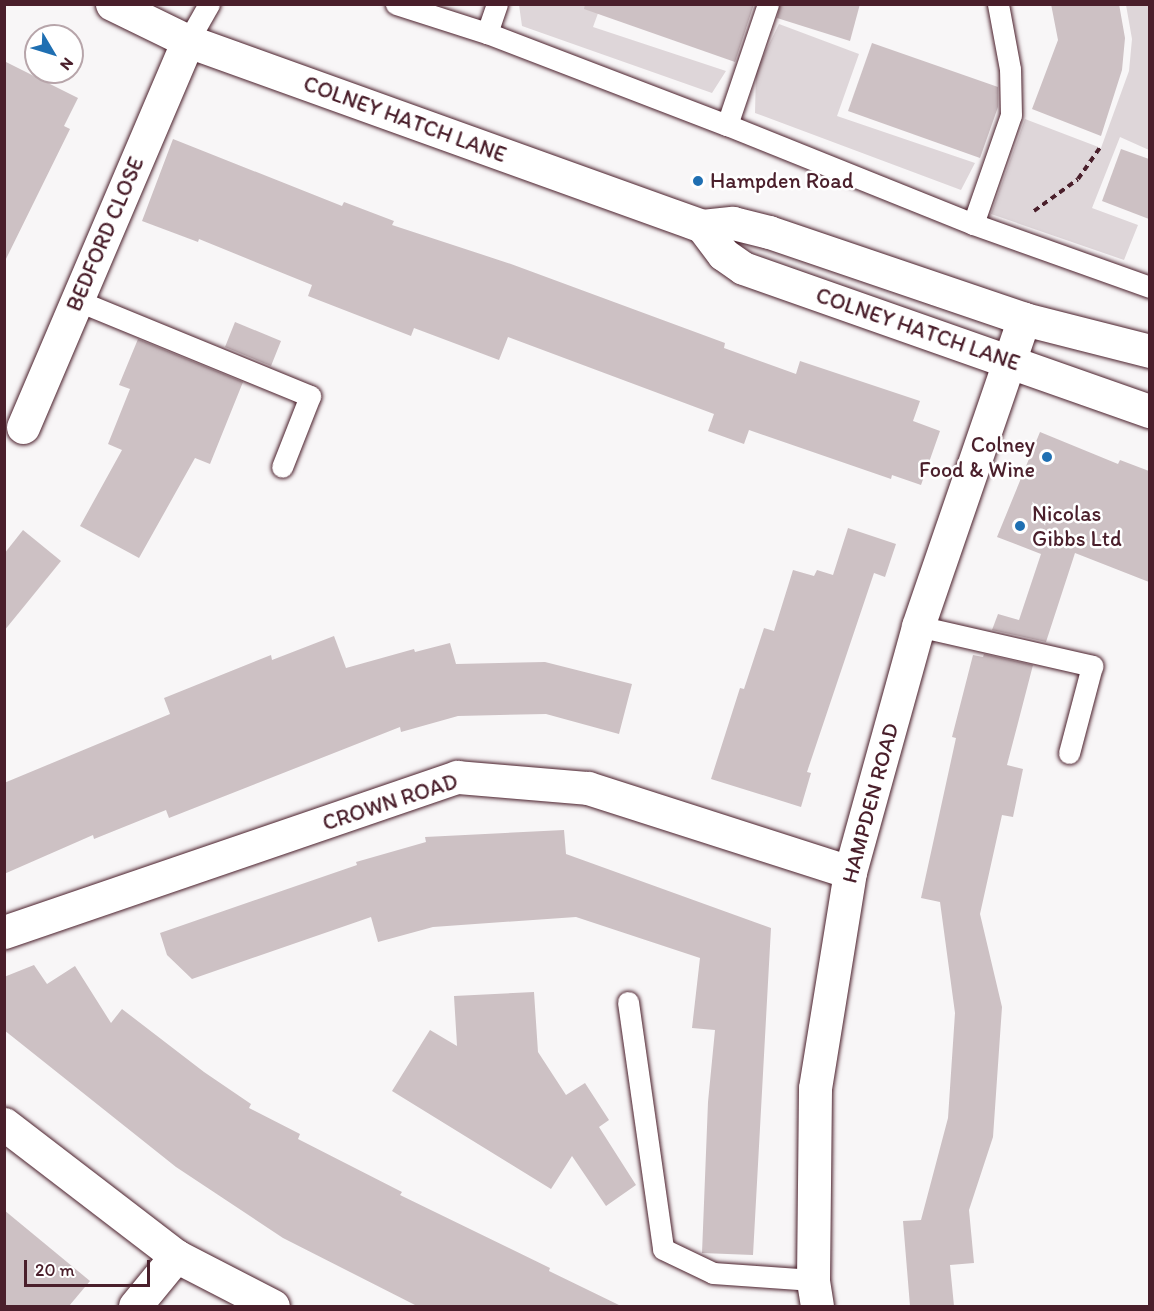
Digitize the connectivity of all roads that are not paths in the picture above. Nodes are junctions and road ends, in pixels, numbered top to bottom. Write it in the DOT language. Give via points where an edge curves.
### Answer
graph roads {
  1 [pos="112,4"];
  2 [pos="210,4"];
  3 [pos="396,4"];
  4 [pos="497,4"];
  5 [pos="768,4"];
  6 [pos="998,4"];
  7 [pos="487,33"];
  8 [pos="188,41"];
  9 [pos="727,124"];
  10 [pos="973,224"];
  11 [pos="702,226"];
  12 [pos="1149,287"];
  13 [pos="76,300"];
  14 [pos="1024,319"];
  15 [pos="1149,351"];
  16 [pos="1009,360"];
  17 [pos="1149,411"];
  18 [pos="23,427"];
  19 [pos="282,467"];
  20 [pos="918,626"];
  21 [pos="1069,753"];
  22 [pos="850,872"];
  23 [pos="4,932"];
  24 [pos="628,1002"];
  25 [pos="4,1124"];
  26 [pos="176,1256"];
  27 [pos="815,1293"];
  28 [pos="135,1306"];
  29 [pos="273,1306"];
  1 -- 8 [label="street, COLNEY HATCH LANE"];
  2 -- 8 [label="lane"];
  3 -- 7 [label="lane"];
  4 -- 7 [label="lane"];
  5 -- 9 [label="lane"];
  6 -- 10 [label="lane" via="1010,69 1011,115"];
  7 -- 9 [label="lane"];
  8 -- 11 [label="street, COLNEY HATCH LANE"];
  8 -- 13 [label="street, BEDFORD CLOSE"];
  9 -- 10 [label="lane"];
  10 -- 12 [label="lane"];
  11 -- 14 [label="street, COLNEY HATCH LANE" via="733,224 769,232"];
  11 -- 16 [label="street, COLNEY HATCH LANE" via="723,254 743,268"];
  13 -- 18 [label="street, BEDFORD CLOSE"];
  13 -- 19 [label="lane" via="310,396"];
  14 -- 15 [label="street, COLNEY HATCH LANE"];
  14 -- 16 [label="street, HAMPDEN ROAD"];
  16 -- 17 [label="street, COLNEY HATCH LANE"];
  16 -- 20 [label="street, HAMPDEN ROAD"];
  20 -- 21 [label="lane" via="1092,666"];
  20 -- 22 [label="street, HAMPDEN ROAD"];
  22 -- 23 [label="street, CROWN ROAD" via="588,788 457,777"];
  22 -- 27 [label="street, HAMPDEN ROAD" via="815,1088"];
  24 -- 27 [label="lane" via="663,1249 713,1273"];
  25 -- 26 [label="street"];
  26 -- 28 [label="street"];
  26 -- 29 [label="street"];
}
